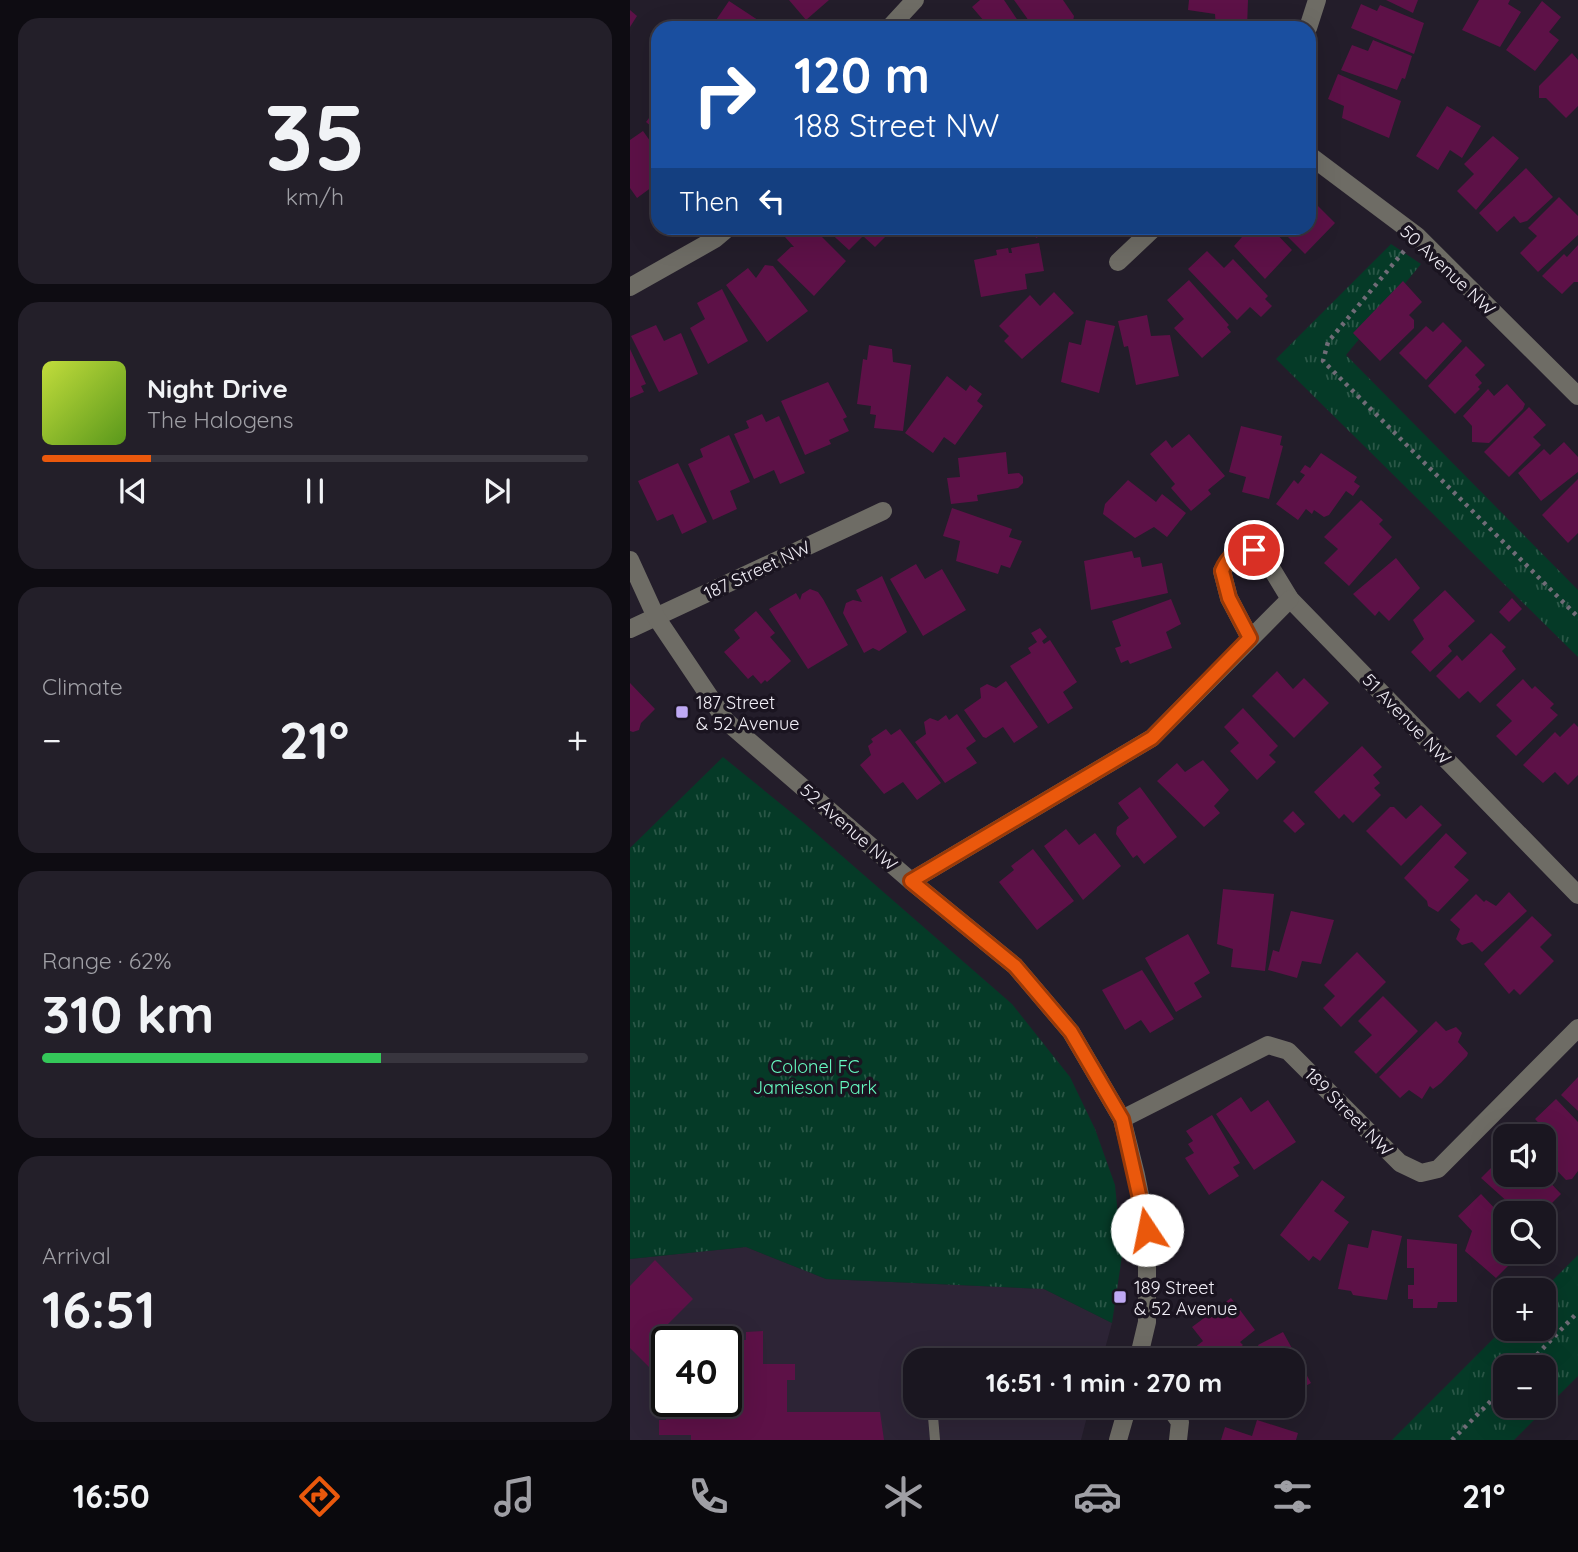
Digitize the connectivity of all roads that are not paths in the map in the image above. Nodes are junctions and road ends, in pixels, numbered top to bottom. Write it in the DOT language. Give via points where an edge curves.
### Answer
graph roads {
  1 [pos="915,0"];
  2 [pos="1317,0"];
  3 [pos="896,21"];
  4 [pos="1310,21"];
  5 [pos="1316,160"];
  6 [pos="719,235"];
  7 [pos="1147,235"];
  8 [pos="1118,262"];
  9 [pos="630,287"];
  10 [pos="1578,396"];
  11 [pos="883,511"];
  12 [pos="630,560"];
  13 [pos="1290,599"];
  14 [pos="656,617"];
  15 [pos="630,629"];
  16 [pos="1250,638"];
  17 [pos="911,881"];
  18 [pos="1578,895"];
  19 [pos="1578,1028"];
  20 [pos="1122,1119"];
  21 [pos="1141,1348"];
  22 [pos="933,1418"];
  23 [pos="1124,1418"];
  24 [pos="1177,1418"];
  25 [pos="934,1440"];
  26 [pos="1118,1440"];
  27 [pos="1178,1440"];
  1 -- 3 [label="street"];
  2 -- 4 [label="street"];
  5 -- 10 [label="street, 50 Avenue NW" via="1417,236"];
  6 -- 9 [label="street"];
  7 -- 8 [label="street"];
  11 -- 14 [label="street, 187 Street NW"];
  12 -- 14 [label="street, 52 Avenue NW"];
  13 -- 16 [label="street"];
  13 -- 16 [label="street, 51 Avenue NW" via="1265,558 1254,550 1239,551 1225,564 1223,581"];
  13 -- 18 [label="street, 51 Avenue NW"];
  14 -- 15 [label="street, 187 Street NW"];
  14 -- 17 [label="street, 52 Avenue NW" via="726,721"];
  16 -- 17 [label="street" via="1152,738"];
  17 -- 20 [label="street, 52 Avenue NW" via="1015,966 1071,1032"];
  19 -- 20 [label="street, 189 Street NW" via="1438,1169 1421,1173 1400,1163 1288,1051 1268,1045"];
  20 -- 21 [label="street, 52 Avenue NW" via="1147,1230 1147,1321"];
  22 -- 25 [label="lane"];
  23 -- 26 [label="street"];
  24 -- 27 [label="street"];
}
